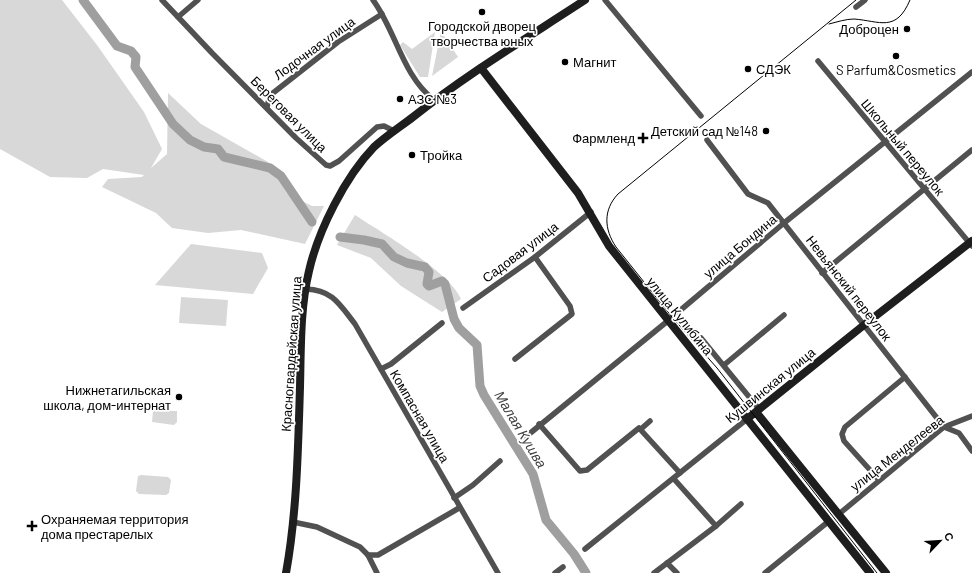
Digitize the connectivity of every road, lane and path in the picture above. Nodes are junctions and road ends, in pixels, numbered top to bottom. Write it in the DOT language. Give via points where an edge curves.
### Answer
graph roads {
  1 [pos="162,0"];
  2 [pos="198,0"];
  3 [pos="373,0"];
  4 [pos="585,0"];
  5 [pos="605,0"];
  6 [pos="865,0"];
  7 [pos="856,7"];
  8 [pos="382,14"];
  9 [pos="178,17"];
  10 [pos="818,61"];
  11 [pos="481,68"];
  12 [pos="972,72"];
  13 [pos="434,100"];
  14 [pos="267,107"];
  15 [pos="701,116"];
  16 [pos="394,131"];
  17 [pos="707,140"];
  18 [pos="885,143"];
  19 [pos="972,150"];
  20 [pos="924,190"];
  21 [pos="591,212"];
  22 [pos="784,223"];
  23 [pos="971,244"];
  24 [pos="535,257"];
  25 [pos="822,273"];
  26 [pos="306,289"];
  27 [pos="463,308"];
  28 [pos="784,316"];
  29 [pos="668,320"];
  30 [pos="442,323"];
  31 [pos="864,325"];
  32 [pos="701,338"];
  33 [pos="515,359"];
  34 [pos="724,365"];
  35 [pos="381,369"];
  36 [pos="905,377"];
  37 [pos="758,411"];
  38 [pos="972,416"];
  39 [pos="747,419"];
  40 [pos="650,421"];
  41 [pos="540,424"];
  42 [pos="944,427"];
  43 [pos="641,429"];
  44 [pos="523,439"];
  45 [pos="972,451"];
  46 [pos="500,461"];
  47 [pos="680,473"];
  48 [pos="674,479"];
  49 [pos="879,480"];
  50 [pos="454,498"];
  51 [pos="741,504"];
  52 [pos="459,508"];
  53 [pos="839,514"];
  54 [pos="829,521"];
  55 [pos="292,522"];
  56 [pos="716,526"];
  57 [pos="585,549"];
  58 [pos="368,555"];
  59 [pos="667,563"];
  60 [pos="563,567"];
  61 [pos="772,571"];
  62 [pos="286,573"];
  63 [pos="377,573"];
  64 [pos="498,573"];
  65 [pos="555,573"];
  66 [pos="654,573"];
  67 [pos="677,573"];
  68 [pos="765,573"];
  69 [pos="870,573"];
  70 [pos="886,573"];
  1 -- 9 [label="street, Береговая улица"];
  2 -- 9 [label="street"];
  3 -- 8 [label="street"];
  4 -- 11 [label="main road, Красногвардейская улица"];
  5 -- 15 [label="street"];
  6 -- 7 [label="street"];
  8 -- 13 [label="street" via="413,75 424,93"];
  8 -- 14 [label="street, Лодочная улица" via="338,42 273,93"];
  9 -- 14 [label="street, Береговая улица"];
  10 -- 18 [label="street, Школьный переулок"];
  11 -- 13 [label="main road, Красногвардейская улица"];
  11 -- 21 [label="main road, улица Кулибина"];
  12 -- 18 [label="street, улица Бондина"];
  13 -- 16 [label="main road, Красногвардейская улица"];
  14 -- 16 [label="street, Береговая улица" via="321,161 330,166 339,162 376,127 384,126"];
  16 -- 26 [label="main road, Красногвардейская улица" via="373,148 354,172 340,196 313,255"];
  17 -- 22 [label="street, Невьянский переулок" via="748,194 767,202"];
  18 -- 20 [label="street, Школьный переулок"];
  18 -- 22 [label="street, улица Бондина"];
  19 -- 20 [label="street"];
  20 -- 23 [label="street, Школьный переулок"];
  20 -- 25 [label="street"];
  21 -- 24 [label="street, Садовая улица"];
  21 -- 29 [label="main road, улица Кулибина" via="609,246"];
  22 -- 25 [label="street, Невьянский переулок"];
  22 -- 29 [label="street, улица Бондина"];
  23 -- 31 [label="main road, Кушвинская улица"];
  24 -- 27 [label="street, Садовая улица"];
  24 -- 33 [label="street" via="570,306 572,314"];
  25 -- 31 [label="street, Невьянский переулок"];
  26 -- 35 [label="street, Компасная улица" via="324,291 333,298 355,324"];
  26 -- 55 [label="main road, Красногвардейская улица"];
  28 -- 34 [label="street"];
  29 -- 39 [label="main road, улица Кулибина"];
  29 -- 41 [label="street, улица Бондина"];
  30 -- 35 [label="street" via="391,364"];
  31 -- 36 [label="street, Невьянский переулок"];
  31 -- 37 [label="main road, Кушвинская улица"];
  32 -- 34 [label="street"];
  34 -- 37 [label="street"];
  35 -- 50 [label="street, Компасная улица"];
  36 -- 42 [label="street, Невьянский переулок"];
  36 -- 49 [label="street" via="845,427 842,434 844,441"];
  37 -- 39 [label="main road, Кушвинская улица"];
  37 -- 53 [label="main road"];
  38 -- 42 [label="street, улица Менделеева"];
  39 -- 47 [label="street, Кушвинская улица"];
  39 -- 54 [label="main road, улица Кулибина"];
  40 -- 43 [label="street"];
  41 -- 43 [label="street" via="577,469 584,471 635,430"];
  41 -- 44 [label="street, улица Бондина"];
  42 -- 45 [label="street, Невьянский переулок" via="959,433"];
  42 -- 49 [label="street, улица Менделеева"];
  43 -- 47 [label="street"];
  46 -- 50 [label="street"];
  47 -- 48 [label="street, Кушвинская улица"];
  48 -- 56 [label="street"];
  48 -- 57 [label="street, Кушвинская улица"];
  49 -- 53 [label="street, улица Менделеева"];
  50 -- 52 [label="street, Компасная улица"];
  51 -- 56 [label="street"];
  52 -- 58 [label="street" via="378,555"];
  52 -- 64 [label="street, Компасная улица"];
  53 -- 70 [label="main road"];
  54 -- 61 [label="street"];
  54 -- 69 [label="main road, улица Кулибина"];
  55 -- 58 [label="street" via="317,527 360,548"];
  55 -- 62 [label="main road, Красногвардейская улица"];
  56 -- 59 [label="street"];
  58 -- 63 [label="street"];
  59 -- 66 [label="street"];
  59 -- 67 [label="street"];
  60 -- 65 [label="street"];
  61 -- 68 [label="street"];
}
